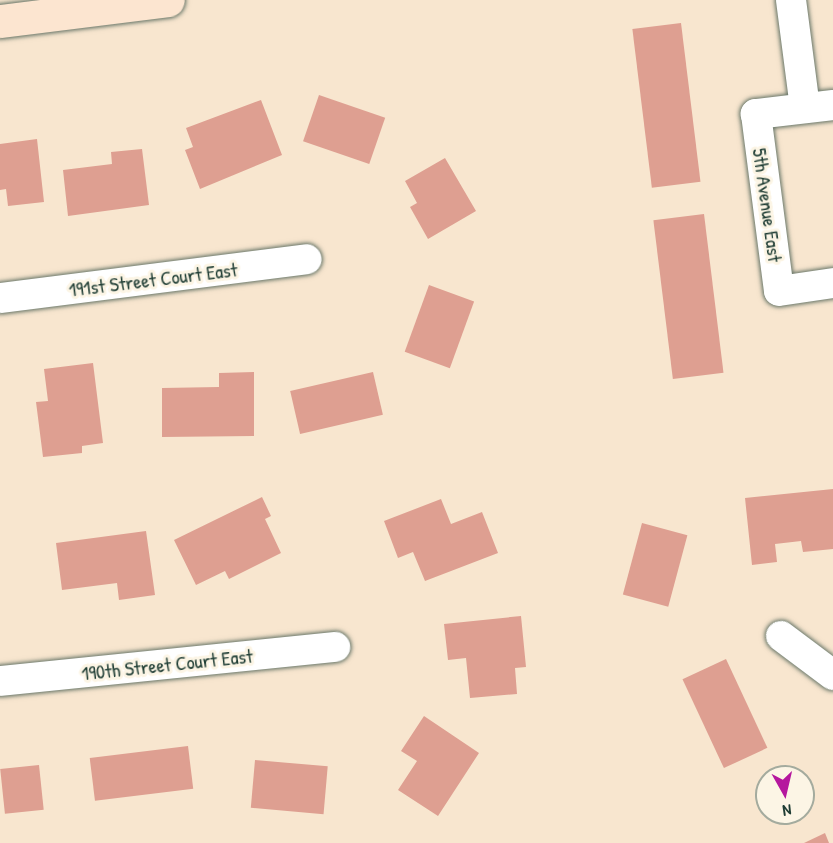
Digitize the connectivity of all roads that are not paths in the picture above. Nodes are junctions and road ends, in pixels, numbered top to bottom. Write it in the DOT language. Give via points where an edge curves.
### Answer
graph roads {
  1 [pos="168,0"];
  2 [pos="791,0"];
  3 [pos="0,21"];
  4 [pos="819,106"];
  5 [pos="307,259"];
  6 [pos="833,283"];
  7 [pos="0,298"];
  8 [pos="781,636"];
  9 [pos="335,647"];
  10 [pos="833,675"];
  11 [pos="0,681"];
  1 -- 3 [label="street"];
  2 -- 4 [label="street, 5th Avenue East"];
  4 -- 6 [label="street, 5th Avenue East" via="756,114 779,291"];
  5 -- 7 [label="street, 191st Street Court East"];
  8 -- 10 [label="street"];
  9 -- 11 [label="street, 190th Street Court East"];
}
